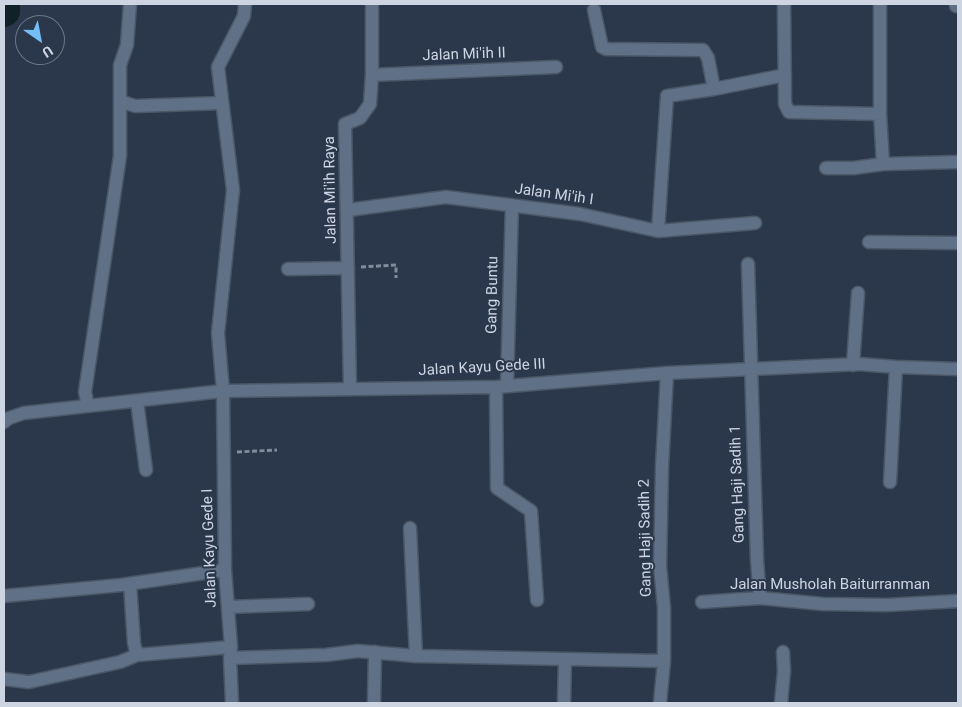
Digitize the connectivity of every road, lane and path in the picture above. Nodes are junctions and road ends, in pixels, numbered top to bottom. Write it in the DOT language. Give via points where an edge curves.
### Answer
graph roads {
  1 [pos="130,4"];
  2 [pos="245,4"];
  3 [pos="372,4"];
  4 [pos="784,4"];
  5 [pos="880,4"];
  6 [pos="594,10"];
  7 [pos="556,67"];
  8 [pos="372,75"];
  9 [pos="786,75"];
  10 [pos="714,89"];
  11 [pos="120,101"];
  12 [pos="222,103"];
  13 [pos="880,114"];
  14 [pos="958,162"];
  15 [pos="883,164"];
  16 [pos="826,168"];
  17 [pos="512,205"];
  18 [pos="348,210"];
  19 [pos="755,223"];
  20 [pos="658,231"];
  21 [pos="870,242"];
  22 [pos="958,243"];
  23 [pos="748,264"];
  24 [pos="348,268"];
  25 [pos="288,269"];
  26 [pos="396,278"];
  27 [pos="858,293"];
  28 [pos="852,364"];
  29 [pos="896,368"];
  30 [pos="958,369"];
  31 [pos="751,370"];
  32 [pos="667,373"];
  33 [pos="502,386"];
  34 [pos="350,389"];
  35 [pos="223,391"];
  36 [pos="137,401"];
  37 [pos="88,406"];
  38 [pos="6,420"];
  39 [pos="277,450"];
  40 [pos="224,454"];
  41 [pos="146,470"];
  42 [pos="890,482"];
  43 [pos="410,528"];
  44 [pos="225,570"];
  45 [pos="130,584"];
  46 [pos="4,596"];
  47 [pos="760,598"];
  48 [pos="537,600"];
  49 [pos="958,601"];
  50 [pos="702,602"];
  51 [pos="308,604"];
  52 [pos="228,607"];
  53 [pos="230,652"];
  54 [pos="375,652"];
  55 [pos="783,652"];
  56 [pos="137,655"];
  57 [pos="416,656"];
  58 [pos="566,659"];
  59 [pos="664,661"];
  60 [pos="4,679"];
  61 [pos="232,703"];
  62 [pos="374,703"];
  63 [pos="564,703"];
  64 [pos="660,703"];
  65 [pos="781,703"];
  1 -- 11 [label="street" via="127,45 120,65"];
  2 -- 12 [label="street, Jalan Kayu Gede I" via="244,16 218,67"];
  3 -- 8 [label="street, Jalan Mi'ih Raya"];
  4 -- 9 [label="street"];
  5 -- 13 [label="street"];
  6 -- 10 [label="street" via="602,47 606,49 703,50 708,58"];
  7 -- 8 [label="street, Jalan Mi'ih II"];
  8 -- 18 [label="street, Jalan Mi'ih Raya" via="370,104 360,118 345,124"];
  9 -- 10 [label="street"];
  9 -- 13 [label="street" via="785,104 789,112"];
  10 -- 20 [label="street" via="667,96"];
  11 -- 12 [label="street" via="134,106"];
  11 -- 37 [label="street" via="120,156 85,392"];
  12 -- 35 [label="street, Jalan Kayu Gede I" via="233,190 218,333"];
  13 -- 15 [label="street"];
  14 -- 15 [label="street"];
  15 -- 16 [label="street"];
  17 -- 18 [label="street, Jalan Mi'ih I" via="446,197"];
  17 -- 20 [label="street, Jalan Mi'ih I" via="580,214"];
  17 -- 33 [label="street, Gang Buntu"];
  18 -- 24 [label="street, Jalan Mi'ih Raya"];
  19 -- 20 [label="street, Jalan Mi'ih I"];
  21 -- 22 [label="street"];
  23 -- 31 [label="street, Gang Haji Sadih 1"];
  24 -- 25 [label="street"];
  24 -- 26 [label="path" via="396,265"];
  24 -- 34 [label="street, Jalan Mi'ih Raya"];
  27 -- 28 [label="street"];
  28 -- 29 [label="street, Jalan Kayu Gede III"];
  28 -- 31 [label="street, Jalan Kayu Gede III"];
  29 -- 30 [label="street, Jalan Kayu Gede III"];
  29 -- 42 [label="street"];
  31 -- 32 [label="street, Jalan Kayu Gede III"];
  31 -- 47 [label="street, Gang Haji Sadih 1"];
  32 -- 33 [label="street, Jalan Kayu Gede III"];
  32 -- 59 [label="street, Gang Haji Sadih 2" via="660,566"];
  33 -- 34 [label="street, Jalan Kayu Gede III"];
  33 -- 48 [label="street, Gang Buntu" via="497,488 531,511"];
  34 -- 35 [label="street, Jalan Kayu Gede III"];
  35 -- 36 [label="street, Jalan Kayu Gede III"];
  35 -- 40 [label="street, Jalan Kayu Gede I"];
  36 -- 37 [label="street, Jalan Kayu Gede III"];
  36 -- 41 [label="street"];
  37 -- 38 [label="street, Jalan Kayu Gede III" via="24,413"];
  39 -- 40 [label="path"];
  40 -- 44 [label="street, Jalan Kayu Gede I"];
  43 -- 57 [label="street"];
  44 -- 45 [label="street"];
  44 -- 52 [label="street, Jalan Kayu Gede I"];
  45 -- 46 [label="street"];
  45 -- 56 [label="street"];
  47 -- 49 [label="street, Jalan Musholah Baiturranman" via="822,604 888,605"];
  47 -- 50 [label="street, Jalan Musholah Baiturranman"];
  51 -- 52 [label="street"];
  52 -- 53 [label="street, Jalan Kayu Gede I"];
  53 -- 54 [label="street" via="326,655"];
  53 -- 56 [label="street"];
  53 -- 61 [label="street, Jalan Kayu Gede I"];
  54 -- 57 [label="street"];
  54 -- 62 [label="street"];
  55 -- 65 [label="street"];
  56 -- 60 [label="street" via="120,662 29,682"];
  57 -- 58 [label="street"];
  58 -- 59 [label="street"];
  58 -- 63 [label="street"];
  59 -- 64 [label="street, Gang Haji Sadih 2"];
}
